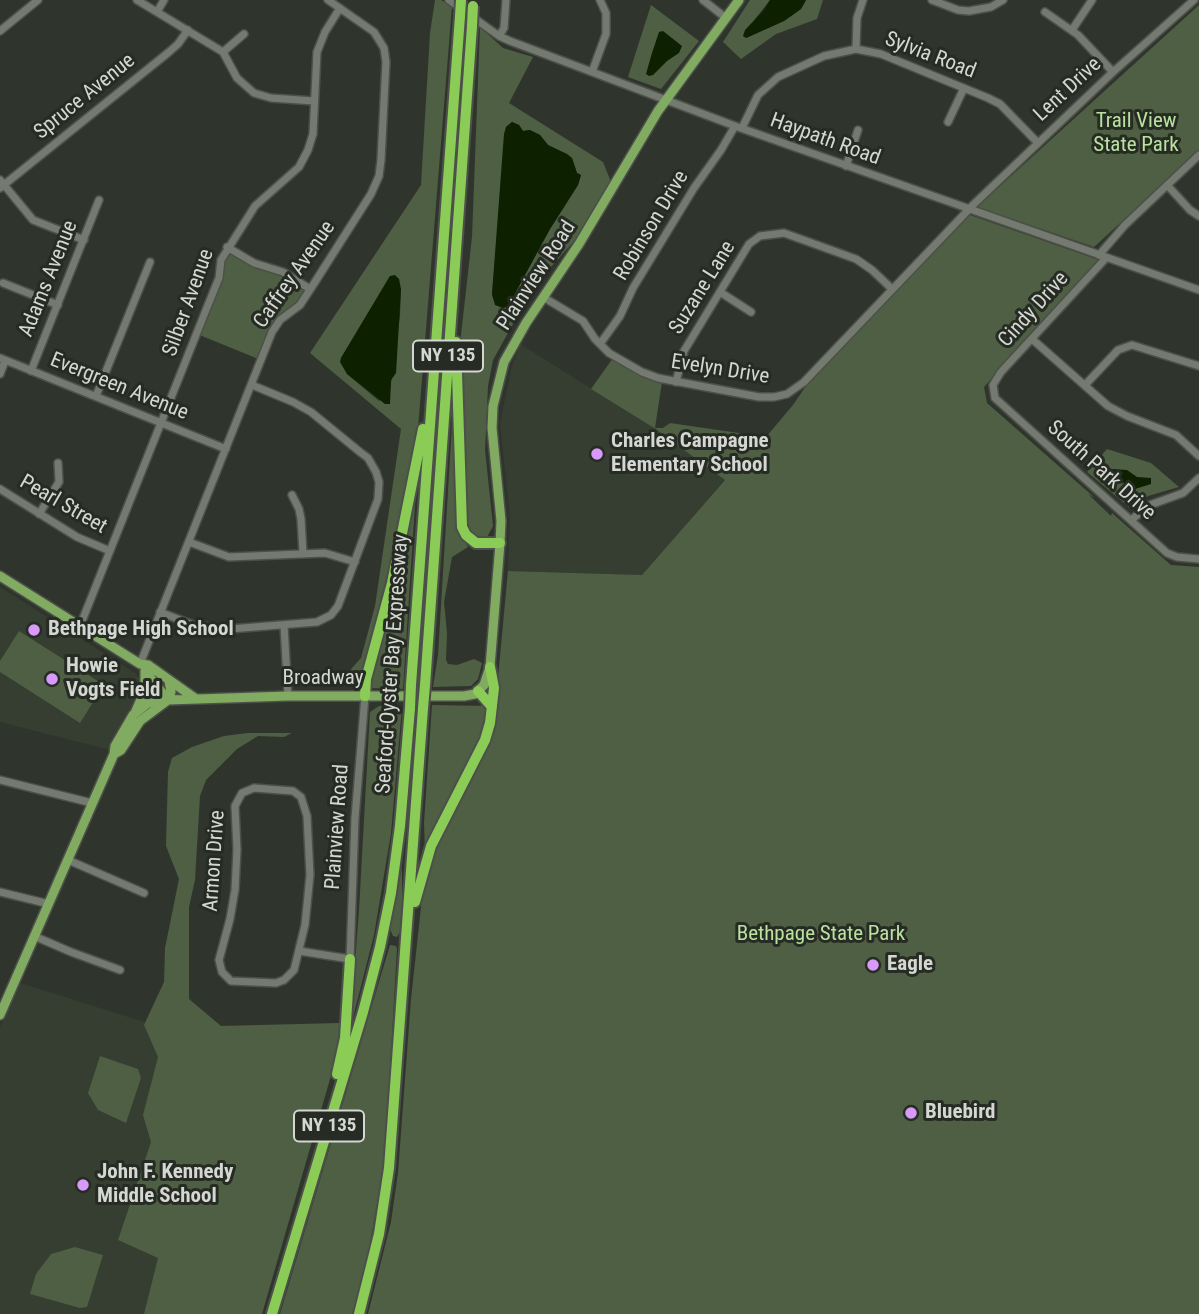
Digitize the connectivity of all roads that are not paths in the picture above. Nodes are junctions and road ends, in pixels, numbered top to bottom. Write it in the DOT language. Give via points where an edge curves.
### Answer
graph roads {
  1 [pos="38,0"];
  2 [pos="137,0"];
  3 [pos="164,0"];
  4 [pos="328,0"];
  5 [pos="449,0"];
  6 [pos="461,0"];
  7 [pos="506,0"];
  8 [pos="600,0"];
  9 [pos="703,0"];
  10 [pos="739,0"];
  11 [pos="863,0"];
  12 [pos="932,0"];
  13 [pos="1003,0"];
  14 [pos="1092,0"];
  15 [pos="1194,0"];
  16 [pos="474,3"];
  17 [pos="340,8"];
  18 [pos="157,12"];
  19 [pos="1045,12"];
  20 [pos="726,18"];
  21 [pos="188,30"];
  22 [pos="1072,30"];
  23 [pos="0,31"];
  24 [pos="244,34"];
  25 [pos="499,36"];
  26 [pos="856,49"];
  27 [pos="223,52"];
  28 [pos="592,72"];
  29 [pos="1113,72"];
  30 [pos="964,88"];
  31 [pos="666,99"];
  32 [pos="314,101"];
  33 [pos="948,122"];
  34 [pos="738,127"];
  35 [pos="858,130"];
  36 [pos="1037,142"];
  37 [pos="1199,155"];
  38 [pos="846,166"];
  39 [pos="1,184"];
  40 [pos="1167,185"];
  41 [pos="99,201"];
  42 [pos="968,209"];
  43 [pos="1199,215"];
  44 [pos="84,240"];
  45 [pos="228,247"];
  46 [pos="1102,256"];
  47 [pos="150,262"];
  48 [pos="3,283"];
  49 [pos="891,288"];
  50 [pos="310,289"];
  51 [pos="453,289"];
  52 [pos="1199,290"];
  53 [pos="720,292"];
  54 [pos="543,296"];
  55 [pos="58,305"];
  56 [pos="751,312"];
  57 [pos="1032,339"];
  58 [pos="600,344"];
  59 [pos="3,359"];
  60 [pos="1199,366"];
  61 [pos="31,371"];
  62 [pos="0,374"];
  63 [pos="433,379"];
  64 [pos="676,382"];
  65 [pos="252,385"];
  66 [pos="1085,385"];
  67 [pos="993,389"];
  68 [pos="96,397"];
  69 [pos="161,423"];
  70 [pos="226,449"];
  71 [pos="1199,456"];
  72 [pos="58,463"];
  73 [pos="1199,478"];
  74 [pos="0,489"];
  75 [pos="292,495"];
  76 [pos="40,514"];
  77 [pos="1131,520"];
  78 [pos="188,542"];
  79 [pos="500,543"];
  80 [pos="110,551"];
  81 [pos="303,553"];
  82 [pos="1199,559"];
  83 [pos="355,562"];
  84 [pos="0,576"];
  85 [pos="160,612"];
  86 [pos="284,625"];
  87 [pos="80,626"];
  88 [pos="490,667"];
  89 [pos="143,668"];
  90 [pos="169,681"];
  91 [pos="478,691"];
  92 [pos="288,696"];
  93 [pos="365,696"];
  94 [pos="196,699"];
  95 [pos="168,701"];
  96 [pos="492,707"];
  97 [pos="133,715"];
  98 [pos="114,754"];
  99 [pos="0,780"];
  100 [pos="92,803"];
  101 [pos="68,860"];
  102 [pos="0,892"];
  103 [pos="144,893"];
  104 [pos="49,904"];
  105 [pos="34,936"];
  106 [pos="407,942"];
  107 [pos="299,951"];
  108 [pos="350,959"];
  109 [pos="120,970"];
  110 [pos="0,1015"];
  111 [pos="327,1130"];
  112 [pos="272,1314"];
  113 [pos="359,1314"];
  1 -- 23 [label="street"];
  2 -- 18 [label="street"];
  3 -- 18 [label="street"];
  4 -- 17 [label="street, Caffrey Avenue"];
  5 -- 25 [label="street, Haypath Road"];
  6 -- 63 [label="highway, Seaford-Oyster Bay Expressway / NY 135, bridge"];
  7 -- 25 [label="street" via="504,29"];
  8 -- 28 [label="street" via="606,13 606,34"];
  9 -- 20 [label="street"];
  10 -- 20 [label="main road, Plainview Road"];
  11 -- 26 [label="street"];
  12 -- 13 [label="street" via="969,11"];
  14 -- 22 [label="street"];
  15 -- 29 [label="street, Lent Drive"];
  16 -- 51 [label="highway, Seaford-Oyster Bay Expressway / NY 135, bridge"];
  17 -- 32 [label="street, Silber Avenue" via="317,52"];
  17 -- 50 [label="street, Caffrey Avenue" via="374,32 384,48 382,160 371,194"];
  18 -- 21 [label="street"];
  19 -- 22 [label="street"];
  20 -- 31 [label="main road, Plainview Road"];
  21 -- 27 [label="street"];
  21 -- 39 [label="street, Spruce Avenue" via="169,52"];
  22 -- 29 [label="street"];
  24 -- 27 [label="street"];
  25 -- 28 [label="street, Haypath Road"];
  26 -- 30 [label="street, Sylvia Road" via="881,54"];
  26 -- 34 [label="street, Sylvia Road" via="824,56 778,77 758,95"];
  27 -- 32 [label="street" via="237,78 254,93"];
  28 -- 31 [label="street, Haypath Road"];
  29 -- 36 [label="street, Lent Drive"];
  30 -- 33 [label="street"];
  30 -- 36 [label="street, Sylvia Road" via="1000,104"];
  31 -- 34 [label="street, Haypath Road"];
  31 -- 54 [label="main road, Plainview Road"];
  32 -- 45 [label="street, Silber Avenue" via="313,134 303,160 255,206"];
  34 -- 38 [label="street, Haypath Road"];
  34 -- 58 [label="street, Robinson Drive" via="694,188"];
  35 -- 38 [label="street"];
  36 -- 42 [label="street, Lent Drive"];
  37 -- 40 [label="street, Cindy Drive"];
  38 -- 42 [label="street, Haypath Road"];
  39 -- 44 [label="street" via="33,220"];
  40 -- 43 [label="street"];
  40 -- 46 [label="street, Cindy Drive" via="1125,225"];
  41 -- 44 [label="street, Adams Avenue"];
  42 -- 46 [label="street, Haypath Road"];
  42 -- 49 [label="street, Evelyn Drive"];
  44 -- 55 [label="street, Adams Avenue"];
  45 -- 50 [label="street"];
  45 -- 69 [label="street, Silber Avenue"];
  46 -- 52 [label="street, Haypath Road"];
  46 -- 57 [label="street, Cindy Drive"];
  47 -- 68 [label="street"];
  48 -- 55 [label="street"];
  49 -- 53 [label="street, Suzane Lane" via="856,259 778,233 760,236 749,244"];
  49 -- 64 [label="street, Evelyn Drive" via="804,382 787,394 759,397"];
  50 -- 65 [label="street, Caffrey Avenue" via="300,305 277,324"];
  51 -- 79 [label="highway" via="462,527 472,541"];
  51 -- 106 [label="highway, Seaford-Oyster Bay Expressway / NY 135, bridge"];
  53 -- 56 [label="street"];
  53 -- 64 [label="street, Suzane Lane" via="684,351"];
  54 -- 58 [label="street, Evelyn Drive" via="583,321"];
  54 -- 79 [label="main road, Plainview Road" via="504,362 493,406"];
  55 -- 61 [label="street, Adams Avenue"];
  57 -- 66 [label="street"];
  57 -- 67 [label="street, Cindy Drive"];
  58 -- 64 [label="street, Evelyn Drive" via="642,372"];
  59 -- 61 [label="street, Evergreen Avenue"];
  59 -- 62 [label="street"];
  60 -- 66 [label="street" via="1132,345 1118,350"];
  61 -- 68 [label="street, Evergreen Avenue"];
  63 -- 93 [label="highway" via="410,503"];
  63 -- 111 [label="highway, Seaford-Oyster Bay Expressway / NY 135, bridge" via="401,826 389,904 363,1012"];
  65 -- 70 [label="street, Caffrey Avenue"];
  65 -- 83 [label="street" via="311,412 372,464 379,482 378,499"];
  66 -- 71 [label="street" via="1116,412 1176,435"];
  67 -- 77 [label="street, South Park Drive" via="1000,404"];
  68 -- 69 [label="street, Evergreen Avenue"];
  69 -- 70 [label="street, Evergreen Avenue"];
  69 -- 80 [label="street, Silber Avenue"];
  70 -- 78 [label="street, Caffrey Avenue"];
  72 -- 76 [label="street" via="59,482"];
  73 -- 77 [label="street" via="1184,493 1150,505"];
  74 -- 76 [label="street, Pearl Street"];
  75 -- 81 [label="street" via="299,509"];
  76 -- 80 [label="street, Pearl Street"];
  77 -- 82 [label="street, South Park Drive" via="1171,555"];
  78 -- 81 [label="street" via="229,557"];
  78 -- 85 [label="street, Caffrey Avenue"];
  79 -- 88 [label="main road, Plainview Road"];
  80 -- 87 [label="street, Silber Avenue"];
  81 -- 83 [label="street" via="325,553"];
  83 -- 86 [label="street" via="331,615 317,622"];
  84 -- 87 [label="main road"];
  85 -- 86 [label="street" via="210,628"];
  85 -- 89 [label="street, Caffrey Avenue"];
  86 -- 92 [label="street"];
  87 -- 89 [label="main road"];
  88 -- 91 [label="main road, Plainview Road"];
  88 -- 96 [label="highway"];
  89 -- 90 [label="main road" via="148,665"];
  89 -- 95 [label="main road"];
  89 -- 97 [label="main road" via="145,690"];
  90 -- 94 [label="main road"];
  90 -- 95 [label="main road"];
  91 -- 93 [label="main road, Broadway" via="464,696"];
  91 -- 96 [label="highway"];
  92 -- 93 [label="main road, Broadway"];
  92 -- 94 [label="main road, Broadway"];
  93 -- 108 [label="street, Plainview Road"];
  94 -- 95 [label="main road, Broadway"];
  95 -- 97 [label="main road, Broadway" via="159,698"];
  95 -- 98 [label="main road" via="140,721"];
  96 -- 106 [label="highway" via="482,748 424,863"];
  97 -- 98 [label="main road" via="114,746"];
  98 -- 100 [label="main road"];
  99 -- 100 [label="street"];
  100 -- 101 [label="main road"];
  101 -- 103 [label="street"];
  101 -- 104 [label="main road"];
  102 -- 104 [label="street"];
  104 -- 105 [label="main road"];
  105 -- 109 [label="street"];
  105 -- 110 [label="main road"];
  106 -- 113 [label="highway, Seaford-Oyster Bay Expressway / NY 135" via="390,1168"];
  107 -- 107 [label="street, Armon Drive" via="310,875 306,805 291,790 246,791 235,806 235,890 219,960 222,972 231,981 284,980"];
  107 -- 108 [label="street"];
  108 -- 111 [label="highway" via="345,1038"];
  111 -- 112 [label="highway, Seaford-Oyster Bay Expressway / NY 135"];
}
